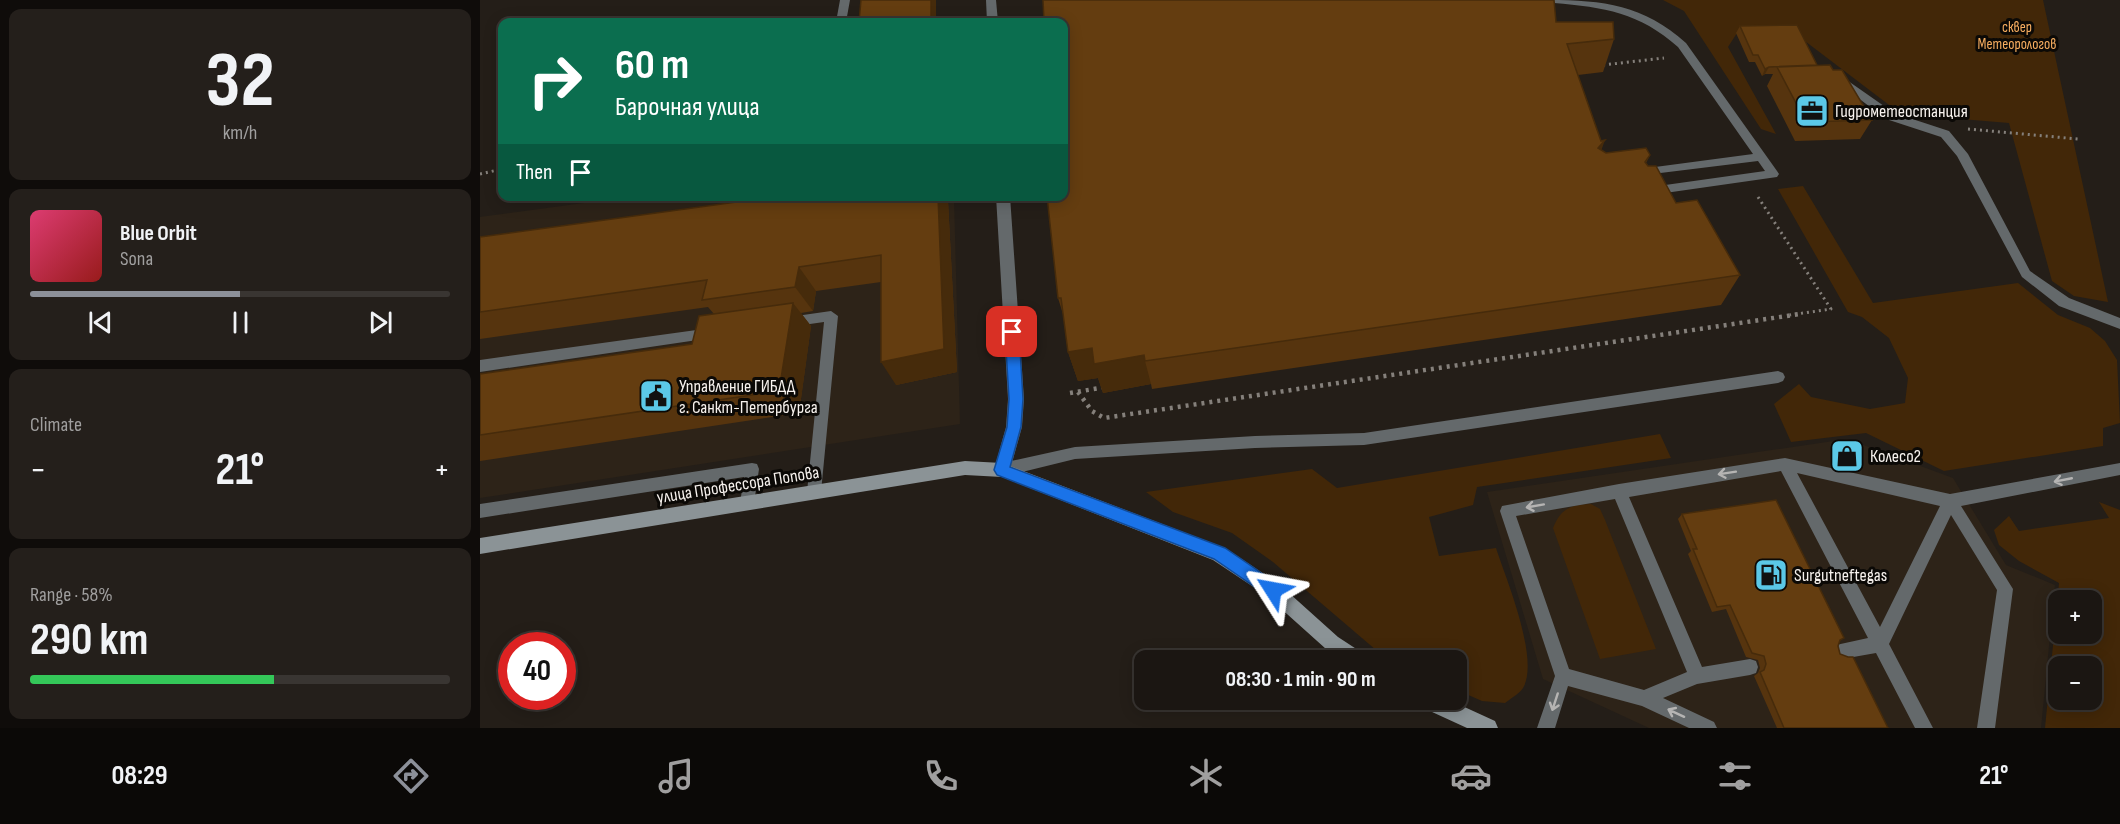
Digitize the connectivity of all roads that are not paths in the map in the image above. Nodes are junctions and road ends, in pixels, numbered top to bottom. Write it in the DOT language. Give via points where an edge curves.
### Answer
graph roads {
  1 [pos="845,0"];
  2 [pos="991,0"];
  3 [pos="1554,0"];
  4 [pos="842,18"];
  5 [pos="993,18"];
  6 [pos="1827,78"];
  7 [pos="1761,157"];
  8 [pos="1627,174"];
  9 [pos="1639,193"];
  10 [pos="1003,201"];
  11 [pos="773,324"];
  12 [pos="2120,324"];
  13 [pos="726,331"];
  14 [pos="480,366"];
  15 [pos="1778,377"];
  16 [pos="1785,464"];
  17 [pos="2120,469"];
  18 [pos="1002,470"];
  19 [pos="1619,491"];
  20 [pos="814,492"];
  21 [pos="1950,501"];
  22 [pos="747,503"];
  23 [pos="480,511"];
  24 [pos="480,546"];
  25 [pos="1880,644"];
  26 [pos="1343,650"];
  27 [pos="1842,651"];
  28 [pos="1750,667"];
  29 [pos="1563,676"];
  30 [pos="1697,676"];
  31 [pos="1644,698"];
  32 [pos="1450,710"];
  33 [pos="1488,728"];
  34 [pos="1546,728"];
  35 [pos="1708,728"];
  36 [pos="1924,728"];
  37 [pos="1986,728"];
  1 -- 4 [label="lane"];
  2 -- 5 [label="street"];
  3 -- 7 [label="lane" via="1626,10 1672,34"];
  6 -- 12 [label="lane" via="1837,77 1890,116 1945,134 1962,154 2026,274 2064,302"];
  7 -- 8 [label="lane"];
  7 -- 9 [label="lane" via="1773,174"];
  10 -- 18 [label="street" via="1016,399 1014,427"];
  11 -- 20 [label="lane" via="831,316"];
  13 -- 14 [label="lane"];
  15 -- 18 [label="lane" via="1364,439 1075,453"];
  16 -- 19 [label="lane, one-way"];
  16 -- 21 [label="lane"];
  16 -- 25 [label="lane"];
  17 -- 21 [label="lane, one-way"];
  18 -- 20 [label="street, улица Профессора Попова" via="965,468"];
  18 -- 26 [label="street, улица Профессора Попова" via="1220,554 1273,590"];
  19 -- 29 [label="lane, one-way" via="1507,511"];
  19 -- 30 [label="lane"];
  20 -- 22 [label="street, улица Профессора Попова"];
  21 -- 25 [label="lane"];
  21 -- 37 [label="lane" via="2005,589"];
  22 -- 23 [label="lane" via="752,469"];
  22 -- 24 [label="street, улица Профессора Попова"];
  25 -- 27 [label="lane"];
  25 -- 36 [label="lane"];
  28 -- 30 [label="lane"];
  29 -- 31 [label="lane"];
  29 -- 34 [label="lane, one-way"];
  30 -- 31 [label="lane"];
  35 -- 31 [label="lane, one-way"];
  32 -- 33 [label="street"];
}
